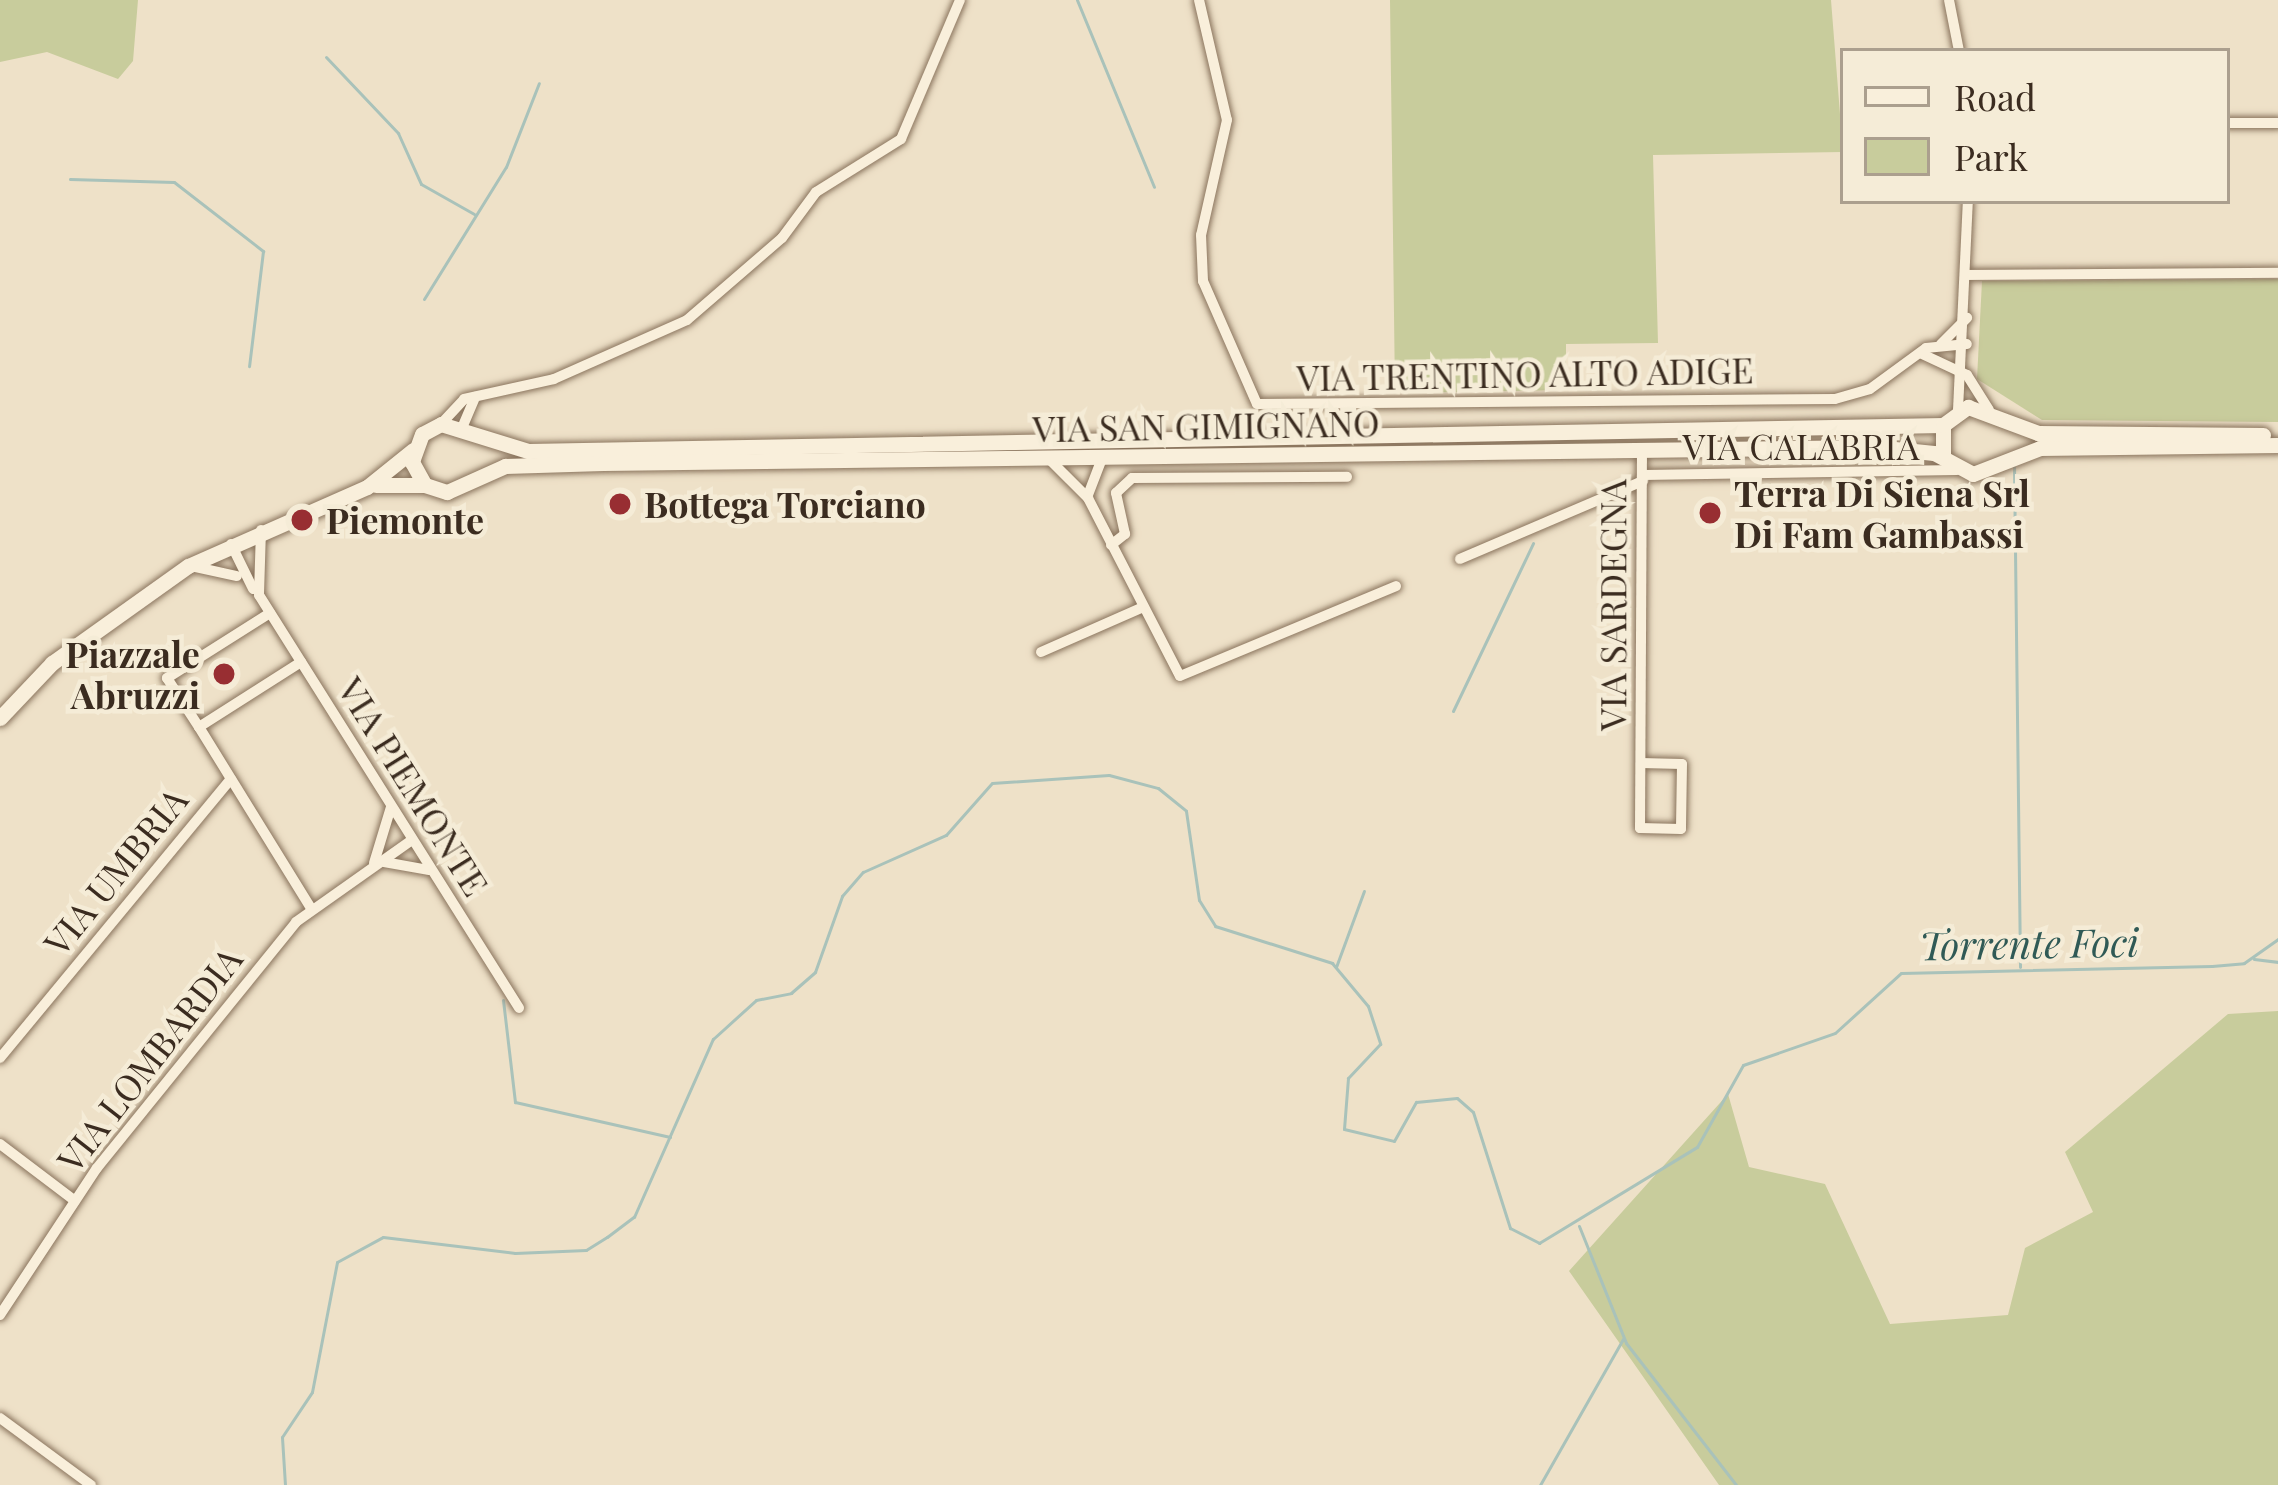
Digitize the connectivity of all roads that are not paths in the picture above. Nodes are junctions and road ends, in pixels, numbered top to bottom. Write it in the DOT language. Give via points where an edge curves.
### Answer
graph roads {
  1 [pos="959,0"];
  2 [pos="1199,0"];
  3 [pos="1949,0"];
  4 [pos="1958,48"];
  5 [pos="2230,123"];
  6 [pos="2278,123"];
  7 [pos="1968,204"];
  8 [pos="2278,272"];
  9 [pos="1967,275"];
  10 [pos="1967,318"];
  11 [pos="1967,348"];
  12 [pos="1942,351"];
  13 [pos="1967,375"];
  14 [pos="475,397"];
  15 [pos="1958,410"];
  16 [pos="1995,416"];
  17 [pos="441,424"];
  18 [pos="1943,425"];
  19 [pos="467,433"];
  20 [pos="2278,435"];
  21 [pos="2278,445"];
  22 [pos="1642,448"];
  23 [pos="413,450"];
  24 [pos="1103,456"];
  25 [pos="1943,456"];
  26 [pos="1047,457"];
  27 [pos="2001,460"];
  28 [pos="1957,470"];
  29 [pos="1346,477"];
  30 [pos="1643,478"];
  31 [pos="472,480"];
  32 [pos="424,485"];
  33 [pos="367,488"];
  34 [pos="1088,498"];
  35 [pos="262,528"];
  36 [pos="232,541"];
  37 [pos="1111,545"];
  38 [pos="1460,559"];
  39 [pos="188,566"];
  40 [pos="239,576"];
  41 [pos="1396,586"];
  42 [pos="259,595"];
  43 [pos="1141,608"];
  44 [pos="270,613"];
  45 [pos="1041,652"];
  46 [pos="301,662"];
  47 [pos="0,718"];
  48 [pos="199,727"];
  49 [pos="1641,763"];
  50 [pos="231,778"];
  51 [pos="391,806"];
  52 [pos="412,840"];
  53 [pos="372,866"];
  54 [pos="432,872"];
  55 [pos="311,908"];
  56 [pos="519,1008"];
  57 [pos="0,1058"];
  58 [pos="0,1144"];
  59 [pos="75,1201"];
  60 [pos="0,1315"];
  61 [pos="0,1418"];
  62 [pos="91,1485"];
  1 -- 14 [label="street" via="901,139 816,192 782,238 687,320 551,380"];
  2 -- 12 [label="street, VIA TRENTINO ALTO ADIGE" via="1227,112 1203,281 1257,404 1828,400 1866,392 1917,353"];
  3 -- 4 [label="street"];
  5 -- 6 [label="street"];
  7 -- 9 [label="street"];
  8 -- 9 [label="street"];
  9 -- 10 [label="street"];
  10 -- 11 [label="street"];
  10 -- 12 [label="street"];
  11 -- 12 [label="street, VIA TRENTINO ALTO ADIGE"];
  11 -- 13 [label="street"];
  12 -- 13 [label="street, VIA TRENTINO ALTO ADIGE"];
  13 -- 15 [label="street"];
  13 -- 16 [label="street"];
  14 -- 17 [label="street"];
  14 -- 19 [label="street"];
  15 -- 16 [label="main road"];
  15 -- 18 [label="main road"];
  16 -- 20 [label="main road" via="2038,433"];
  16 -- 27 [label="main road"];
  17 -- 19 [label="main road"];
  17 -- 23 [label="main road"];
  18 -- 19 [label="main road, VIA SAN GIMIGNANO" via="547,451"];
  18 -- 25 [label="main road"];
  19 -- 31 [label="main road"];
  21 -- 27 [label="main road" via="2040,448"];
  22 -- 24 [label="main road, VIA SAN GIMIGNANO"];
  22 -- 25 [label="main road, VIA SAN GIMIGNANO"];
  22 -- 30 [label="street, VIA SARDEGNA"];
  23 -- 32 [label="main road"];
  23 -- 33 [label="main road"];
  24 -- 26 [label="main road, VIA SAN GIMIGNANO"];
  24 -- 34 [label="street"];
  25 -- 28 [label="main road"];
  26 -- 31 [label="main road, VIA SAN GIMIGNANO" via="505,466"];
  26 -- 34 [label="street"];
  27 -- 28 [label="main road" via="1981,473"];
  28 -- 30 [label="street, VIA CALABRIA"];
  29 -- 37 [label="street" via="1132,478 1116,494 1125,534"];
  30 -- 38 [label="street, VIA CALABRIA"];
  30 -- 49 [label="street, VIA SARDEGNA"];
  31 -- 32 [label="main road" via="447,492"];
  32 -- 33 [label="main road"];
  33 -- 35 [label="main road"];
  34 -- 37 [label="street"];
  35 -- 36 [label="main road"];
  35 -- 42 [label="street"];
  36 -- 39 [label="main road"];
  36 -- 40 [label="street"];
  37 -- 43 [label="street"];
  39 -- 40 [label="street"];
  39 -- 47 [label="main road" via="52,663"];
  40 -- 42 [label="street, VIA PIEMONTE"];
  41 -- 43 [label="street" via="1185,677"];
  42 -- 44 [label="street, VIA PIEMONTE"];
  43 -- 45 [label="street"];
  44 -- 46 [label="street, VIA PIEMONTE"];
  44 -- 48 [label="street" via="167,678"];
  46 -- 48 [label="street"];
  46 -- 51 [label="street, VIA PIEMONTE"];
  48 -- 50 [label="street, VIA UMBRIA"];
  49 -- 49 [label="street, VIA SARDEGNA" via="1640,828 1681,829 1682,764"];
  50 -- 55 [label="street, VIA UMBRIA"];
  50 -- 57 [label="street, VIA UMBRIA"];
  51 -- 52 [label="street, VIA PIEMONTE"];
  51 -- 53 [label="street"];
  52 -- 53 [label="street, VIA LOMBARDIA"];
  52 -- 54 [label="street, VIA PIEMONTE"];
  53 -- 54 [label="street"];
  53 -- 55 [label="street, VIA LOMBARDIA"];
  54 -- 56 [label="street, VIA PIEMONTE"];
  55 -- 59 [label="street, VIA LOMBARDIA"];
  58 -- 59 [label="street"];
  59 -- 60 [label="street, VIA LOMBARDIA"];
  61 -- 62 [label="street"];
}
